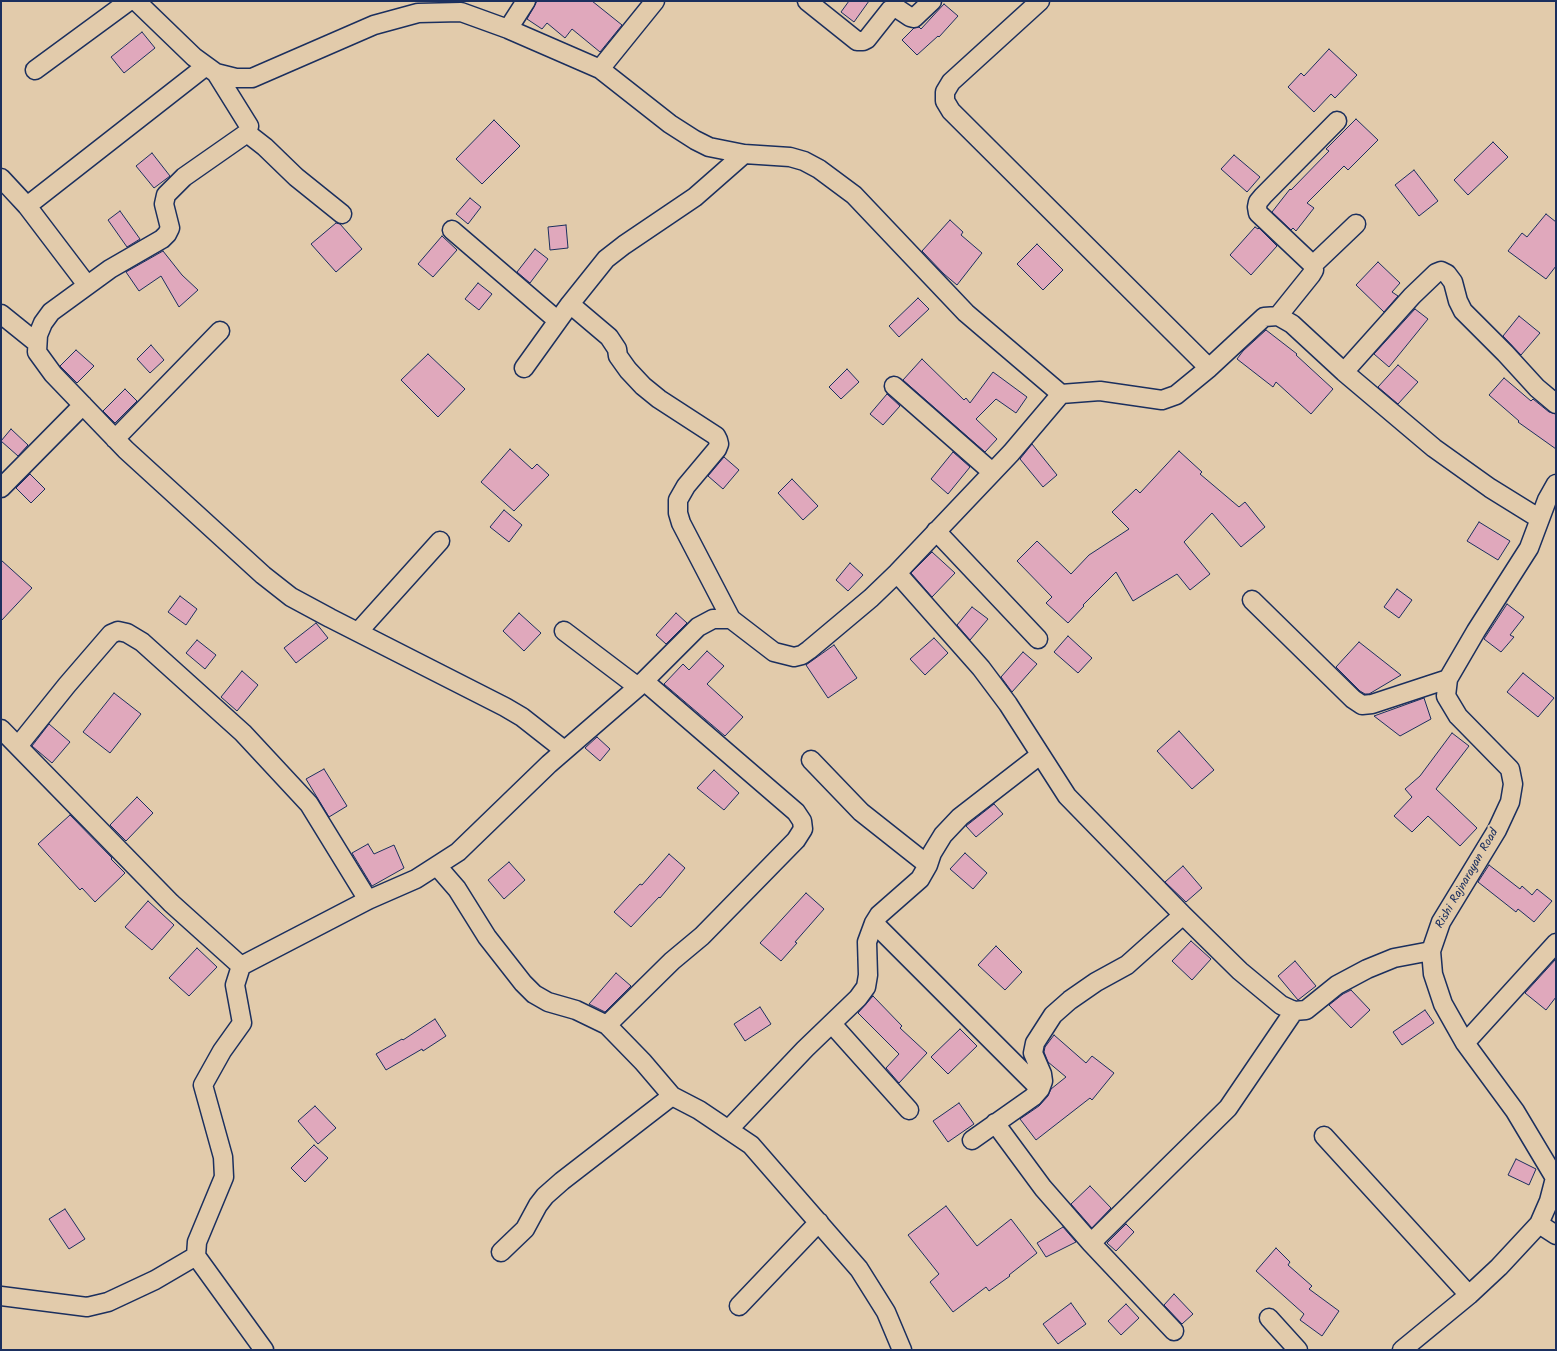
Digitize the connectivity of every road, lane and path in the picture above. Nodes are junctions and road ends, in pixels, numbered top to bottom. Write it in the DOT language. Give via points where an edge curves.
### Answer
graph roads {
  1 [pos="129,1"];
  2 [pos="136,1"];
  3 [pos="526,1"];
  4 [pos="655,1"];
  5 [pos="807,1"];
  6 [pos="932,1"];
  7 [pos="1040,1"];
  8 [pos="508,29"];
  9 [pos="600,69"];
  10 [pos="35,70"];
  11 [pos="211,70"];
  12 [pos="1337,121"];
  13 [pos="247,133"];
  14 [pos="744,154"];
  15 [pos="1,178"];
  16 [pos="27,206"];
  17 [pos="342,214"];
  18 [pos="1356,224"];
  19 [pos="452,230"];
  20 [pos="1313,265"];
  21 [pos="87,285"];
  22 [pos="570,304"];
  23 [pos="1,314"];
  24 [pos="1278,316"];
  25 [pos="558,321"];
  26 [pos="220,331"];
  27 [pos="37,343"];
  28 [pos="524,368"];
  29 [pos="1210,368"];
  30 [pos="1344,372"];
  31 [pos="894,386"];
  32 [pos="1061,394"];
  33 [pos="1556,404"];
  34 [pos="83,405"];
  35 [pos="115,439"];
  36 [pos="992,472"];
  37 [pos="1556,484"];
  38 [pos="1,488"];
  39 [pos="1540,519"];
  40 [pos="936,531"];
  41 [pos="440,541"];
  42 [pos="897,573"];
  43 [pos="1252,600"];
  44 [pos="731,620"];
  45 [pos="564,630"];
  46 [pos="358,632"];
  47 [pos="1038,639"];
  48 [pos="1448,679"];
  49 [pos="641,684"];
  50 [pos="1,730"];
  51 [pos="18,746"];
  52 [pos="564,750"];
  53 [pos="1040,755"];
  54 [pos="811,760"];
  55 [pos="928,865"];
  56 [pos="437,866"];
  57 [pos="368,900"];
  58 [pos="1183,915"];
  59 [pos="874,923"];
  60 [pos="1556,943"];
  61 [pos="1431,951"];
  62 [pos="241,966"];
  63 [pos="1294,1011"];
  64 [pos="832,1024"];
  65 [pos="607,1025"];
  66 [pos="1465,1043"];
  67 [pos="1040,1089"];
  68 [pos="672,1096"];
  69 [pos="909,1110"];
  70 [pos="995,1123"];
  71 [pos="729,1129"];
  72 [pos="1324,1136"];
  73 [pos="972,1140"];
  74 [pos="1551,1165"];
  75 [pos="819,1222"];
  76 [pos="1539,1224"];
  77 [pos="1556,1235"];
  78 [pos="1091,1243"];
  79 [pos="502,1252"];
  80 [pos="196,1256"];
  81 [pos="1469,1295"];
  82 [pos="1,1296"];
  83 [pos="739,1306"];
  84 [pos="1269,1318"];
  85 [pos="1174,1331"];
  86 [pos="264,1350"];
  87 [pos="902,1350"];
  88 [pos="1298,1350"];
  89 [pos="1402,1350"];
  1 -- 10 [label="street"];
  2 -- 11 [label="street"];
  3 -- 8 [label="street"];
  4 -- 9 [label="street"];
  5 -- 6 [label="street" via="857,41 867,38 893,8 914,18"];
  7 -- 29 [label="street" via="951,82 944,101"];
  8 -- 9 [label="street"];
  8 -- 11 [label="street" via="461,12 418,13 374,25 252,78 236,78"];
  9 -- 14 [label="street" via="695,140 709,147"];
  11 -- 13 [label="street" via="249,126"];
  11 -- 16 [label="street"];
  12 -- 20 [label="street" via="1262,196 1257,207 1258,213"];
  13 -- 17 [label="street"];
  13 -- 21 [label="street" via="184,177 166,195 164,204 170,228 162,239"];
  14 -- 22 [label="street" via="695,197 606,259"];
  14 -- 32 [label="street" via="804,161 854,195 966,313"];
  15 -- 16 [label="street"];
  16 -- 21 [label="street"];
  18 -- 20 [label="street"];
  19 -- 25 [label="street"];
  20 -- 24 [label="street" via="1311,275"];
  21 -- 27 [label="street" via="51,312 43,323"];
  22 -- 25 [label="street"];
  22 -- 44 [label="street" via="609,337 618,356 643,386 716,436 717,449 686,486 678,500 678,513"];
  23 -- 27 [label="street"];
  24 -- 29 [label="street" via="1264,317"];
  24 -- 30 [label="street" via="1292,324"];
  25 -- 28 [label="street"];
  26 -- 35 [label="street"];
  27 -- 34 [label="street" via="37,352 53,374"];
  29 -- 32 [label="street" via="1176,395 1162,400 1100,391"];
  30 -- 33 [label="street" via="1412,296 1441,272 1453,282 1463,311"];
  30 -- 39 [label="street" via="1434,448"];
  31 -- 36 [label="street"];
  32 -- 36 [label="street"];
  34 -- 35 [label="street"];
  34 -- 38 [label="street"];
  35 -- 46 [label="street" via="263,575 291,597"];
  36 -- 40 [label="street"];
  37 -- 39 [label="street"];
  39 -- 48 [label="street" via="1529,548"];
  40 -- 42 [label="street"];
  40 -- 47 [label="street"];
  41 -- 46 [label="street"];
  42 -- 44 [label="street" via="802,655 794,657 774,652"];
  42 -- 53 [label="street" via="981,668"];
  43 -- 48 [label="street" via="1362,705"];
  44 -- 49 [label="street" via="713,619 698,627"];
  45 -- 49 [label="street"];
  46 -- 52 [label="street" via="505,707"];
  48 -- 61 [label="street, Rishi Rajnarayan Road" via="1446,696 1458,716 1510,769 1513,784 1510,802 1497,830 1441,922"];
  49 -- 52 [label="street"];
  49 -- 65 [label="street" via="796,812 803,829 702,936"];
  50 -- 51 [label="street"];
  51 -- 57 [label="street" via="112,634 118,631 127,633 142,642 243,733 309,804"];
  51 -- 62 [label="street" via="171,903"];
  52 -- 56 [label="street" via="458,852"];
  53 -- 55 [label="street" via="960,817 943,835"];
  53 -- 58 [label="street" via="1067,796"];
  54 -- 55 [label="street" via="861,812"];
  55 -- 59 [label="street" via="920,879"];
  56 -- 57 [label="street"];
  56 -- 65 [label="street" via="457,889 487,937 534,994"];
  57 -- 62 [label="street"];
  58 -- 63 [label="street" via="1258,987"];
  58 -- 67 [label="street" via="1127,965 1083,991 1053,1015 1035,1043 1033,1053 1042,1074"];
  59 -- 64 [label="street" via="867,942 866,987"];
  59 -- 67 [label="street"];
  60 -- 66 [label="street"];
  61 -- 63 [label="street" via="1394,958 1367,969 1337,985 1306,1010"];
  61 -- 66 [label="street, Rishi Rajnarayan Road" via="1433,974 1443,1004"];
  62 -- 80 [label="street" via="235,985 242,1023 222,1051 204,1086 223,1156 224,1177 197,1242"];
  63 -- 78 [label="street" via="1228,1108"];
  64 -- 69 [label="street"];
  64 -- 71 [label="street"];
  65 -- 68 [label="street"];
  66 -- 74 [label="street, Rishi Rajnarayan Road" via="1516,1111"];
  67 -- 70 [label="street"];
  68 -- 71 [label="street"];
  68 -- 79 [label="street" via="551,1191 538,1205 525,1228"];
  70 -- 73 [label="street"];
  70 -- 78 [label="street" via="1043,1188"];
  71 -- 75 [label="street" via="751,1145"];
  72 -- 81 [label="street"];
  74 -- 76 [label="street, Rishi Rajnarayan Road" via="1555,1178"];
  75 -- 83 [label="street"];
  75 -- 87 [label="street" via="873,1290"];
  76 -- 77 [label="street"];
  76 -- 81 [label="street, Rishi Rajnarayan Road"];
  78 -- 85 [label="street"];
  80 -- 82 [label="street" via="108,1302 87,1307"];
  80 -- 86 [label="street"];
  81 -- 89 [label="street, Rishi Rajnarayan Road"];
  84 -- 88 [label="street"];
}
